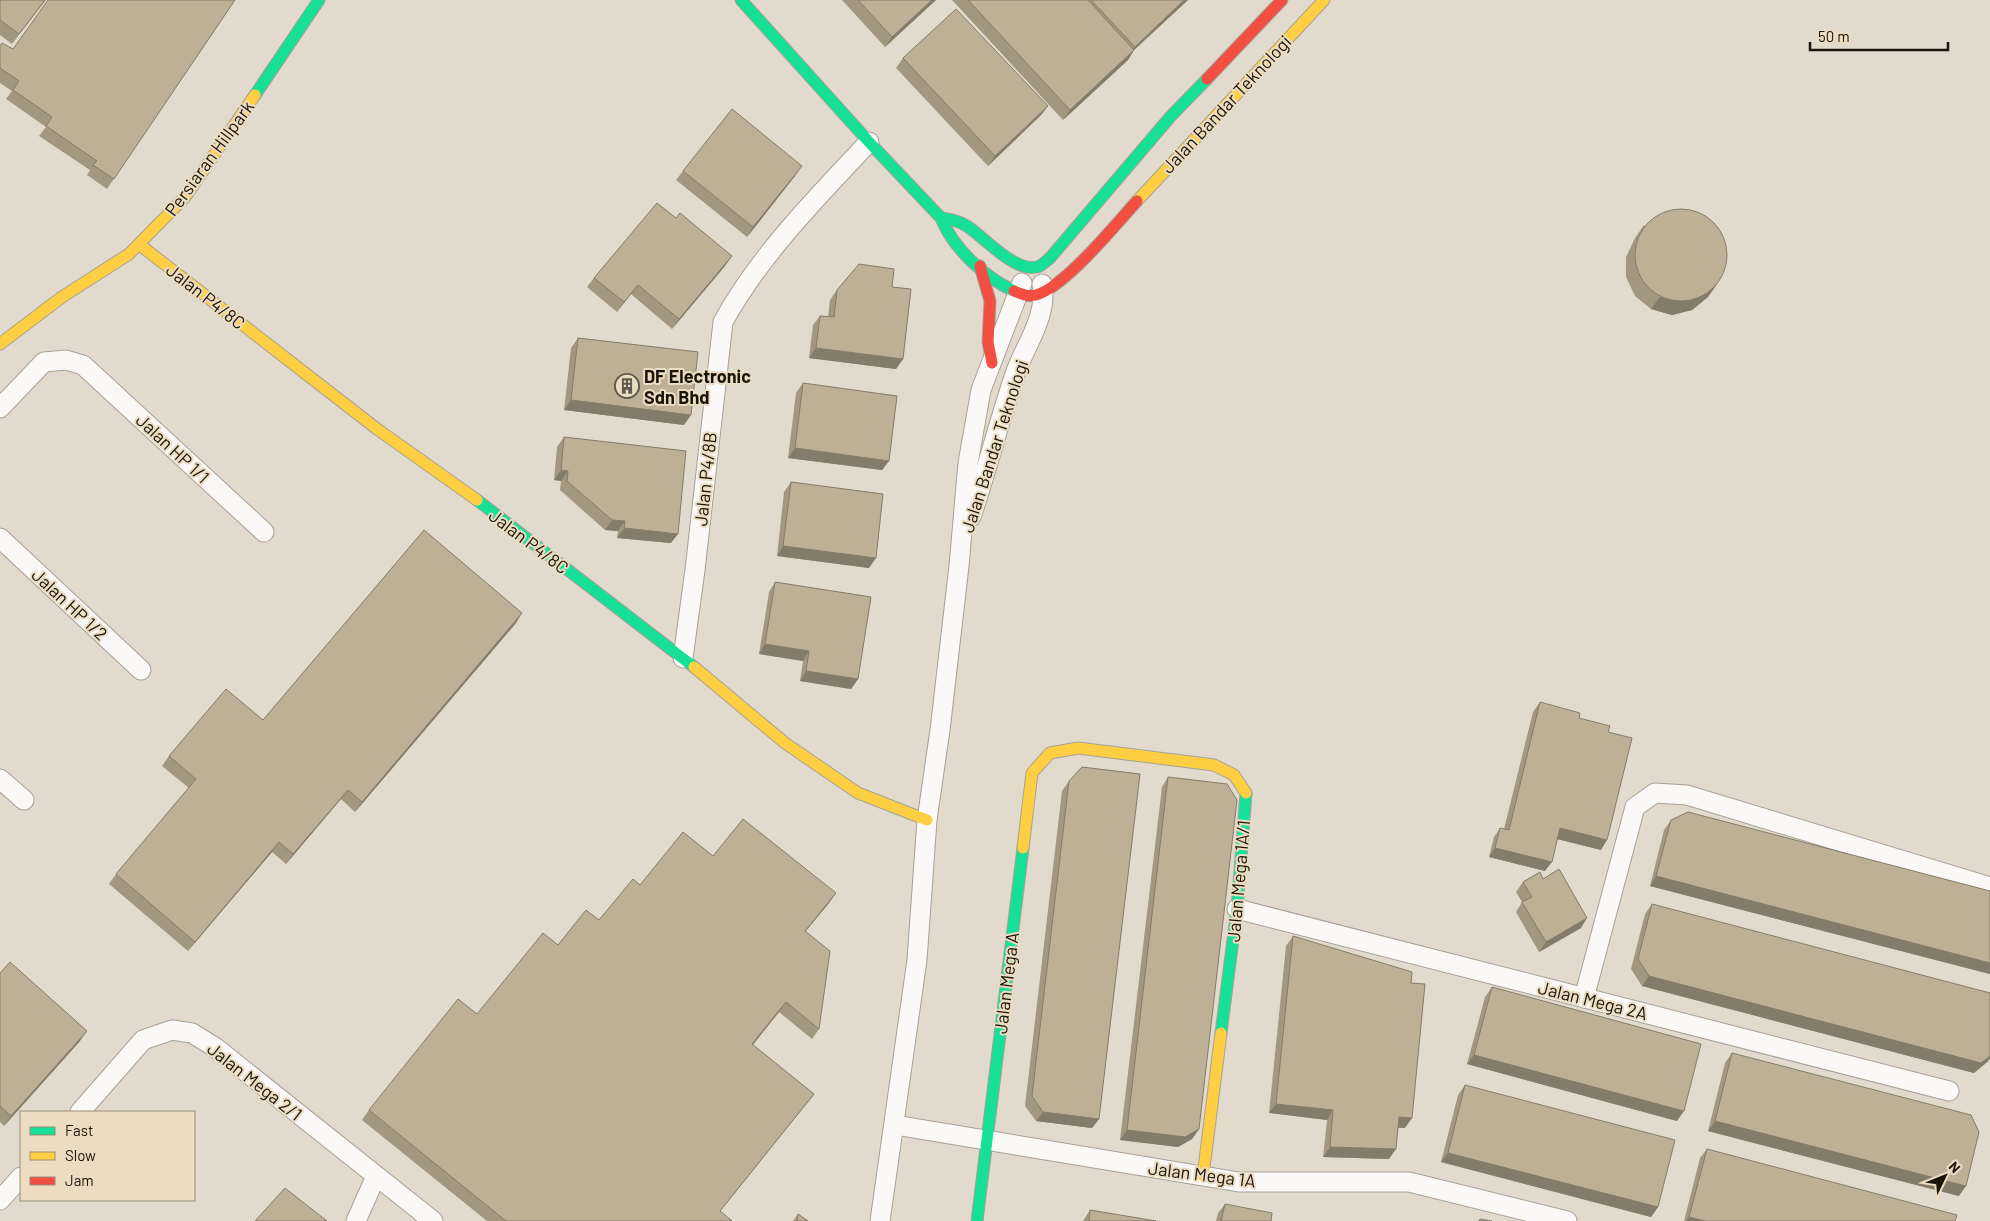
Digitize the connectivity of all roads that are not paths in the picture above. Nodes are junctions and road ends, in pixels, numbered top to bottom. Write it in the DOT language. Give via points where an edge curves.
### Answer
graph roads {
  1 [pos="319,0"];
  2 [pos="741,0"];
  3 [pos="1282,0"];
  4 [pos="1324,0"];
  5 [pos="869,142"];
  6 [pos="941,218"];
  7 [pos="140,245"];
  8 [pos="980,266"];
  9 [pos="1033,267"];
  10 [pos="1044,292"];
  11 [pos="1019,294"];
  12 [pos="0,344"];
  13 [pos="992,363"];
  14 [pos="0,408"];
  15 [pos="264,532"];
  16 [pos="0,538"];
  17 [pos="960,549"];
  18 [pos="683,658"];
  19 [pos="141,670"];
  20 [pos="1050,753"];
  21 [pos="0,779"];
  22 [pos="24,800"];
  23 [pos="927,820"];
  24 [pos="1990,887"];
  25 [pos="1237,909"];
  26 [pos="1584,998"];
  27 [pos="1950,1091"];
  28 [pos="81,1111"];
  29 [pos="895,1125"];
  30 [pos="987,1142"];
  31 [pos="376,1176"];
  32 [pos="1203,1176"];
  33 [pos="20,1178"];
  34 [pos="0,1200"];
  35 [pos="356,1221"];
  36 [pos="433,1221"];
  37 [pos="880,1221"];
  38 [pos="977,1221"];
  39 [pos="1568,1221"];
  1 -- 7 [label="street, Persiaran Hillpark" via="184,197"];
  2 -- 5 [label="street"];
  3 -- 9 [label="street, Jalan Bandar Teknologi" via="1171,116 1050,258"];
  4 -- 10 [label="street, Jalan Bandar Teknologi" via="1070,273"];
  5 -- 6 [label="street"];
  5 -- 18 [label="street, Jalan P4/8B" via="765,260 723,322 696,570"];
  6 -- 8 [label="street" via="959,246"];
  6 -- 9 [label="street" via="967,226 1013,260"];
  7 -- 12 [label="street, Persiaran Hillpark" via="62,297"];
  7 -- 18 [label="street, Jalan P4/8C" via="377,429"];
  8 -- 11 [label="street"];
  8 -- 13 [label="street" via="990,300 988,342"];
  9 -- 10 [label="street, Jalan Bandar Teknologi"];
  9 -- 11 [label="street, Jalan Bandar Teknologi"];
  10 -- 11 [label="street" via="1031,296"];
  10 -- 17 [label="street, Jalan Bandar Teknologi" via="1040,318 1015,372"];
  11 -- 13 [label="street, Jalan Bandar Teknologi"];
  13 -- 17 [label="street, Jalan Bandar Teknologi" via="981,390 968,463"];
  14 -- 15 [label="street, Jalan HP 1/1" via="44,362 66,360 82,365"];
  16 -- 19 [label="street, Jalan HP 1/2"];
  17 -- 23 [label="street"];
  18 -- 23 [label="street, Jalan P4/8C" via="785,743 858,793"];
  20 -- 25 [label="street, Jalan Mega 1A/1" via="1087,749 1214,765 1234,775 1246,791"];
  20 -- 30 [label="street, Jalan Mega A" via="1032,772"];
  21 -- 22 [label="street"];
  23 -- 29 [label="street" via="917,960"];
  24 -- 26 [label="street" via="1687,795 1655,793 1635,807"];
  25 -- 26 [label="street, Jalan Mega 2A"];
  25 -- 32 [label="street, Jalan Mega 1A/1"];
  26 -- 27 [label="street, Jalan Mega 2A"];
  28 -- 31 [label="street, Jalan Mega 2/1" via="143,1040 172,1030 192,1033 216,1048"];
  29 -- 30 [label="street, Jalan Mega 1A"];
  29 -- 37 [label="street"];
  30 -- 32 [label="street, Jalan Mega 1A"];
  30 -- 38 [label="street, Jalan Mega A"];
  31 -- 35 [label="street"];
  31 -- 36 [label="street, Jalan Mega 2/1"];
  32 -- 39 [label="street, Jalan Mega 1A" via="1239,1182 1409,1182"];
  33 -- 34 [label="street"];
}
